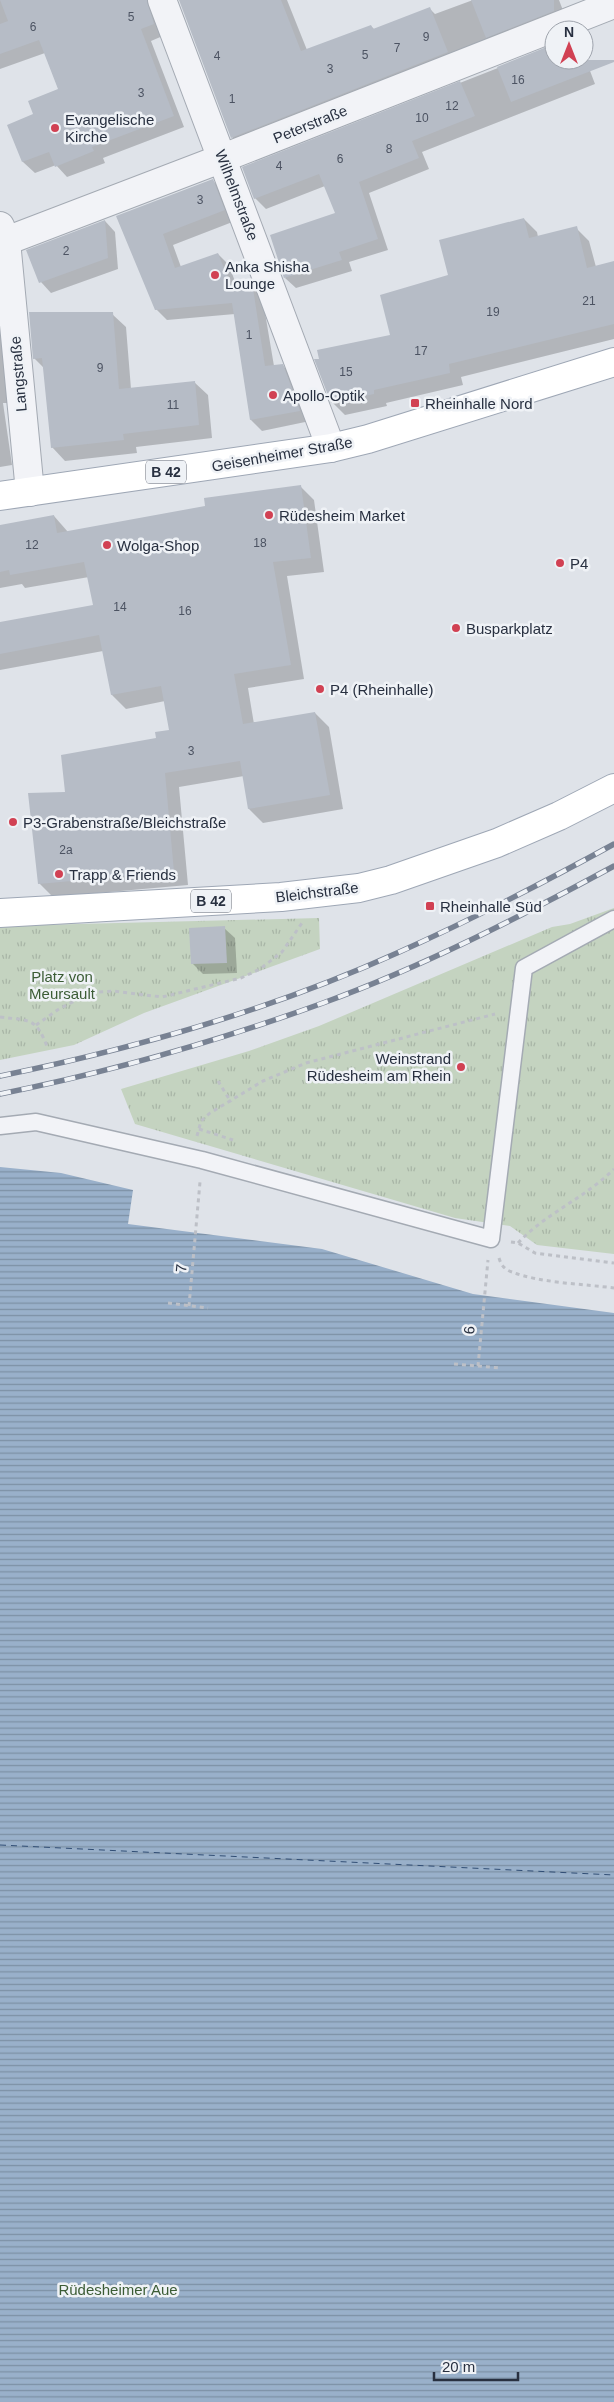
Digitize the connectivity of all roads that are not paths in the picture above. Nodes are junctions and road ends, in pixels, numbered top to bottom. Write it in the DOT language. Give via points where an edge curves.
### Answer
graph roads {
  1 [pos="162,0"];
  2 [pos="614,4"];
  3 [pos="579,8"];
  4 [pos="223,158"];
  5 [pos="3,234"];
  6 [pos="614,362"];
  7 [pos="331,448"];
  8 [pos="30,492"];
  9 [pos="0,496"];
  10 [pos="614,788"];
  11 [pos="0,913"];
  12 [pos="614,919"];
  13 [pos="0,1126"];
  1 -- 4 [label="street, Wilhelmstraße"];
  2 -- 3 [label="street, Peterstraße"];
  3 -- 4 [label="street, Peterstraße"];
  4 -- 5 [label="street, Peterstraße"];
  4 -- 7 [label="street, Wilhelmstraße"];
  5 -- 8 [label="street, Langstraße"];
  6 -- 7 [label="main road, Geisenheimer Straße / B 42"];
  7 -- 8 [label="main road, Geisenheimer Straße / B 42"];
  8 -- 9 [label="main road, Geisenheimer Straße / B 42"];
  10 -- 11 [label="main road, Bleichstraße / B 42" via="497,843 360,888 321,894"];
  12 -- 13 [label="lane" via="524,968 491,1239 202,1160 36,1122"];
}
